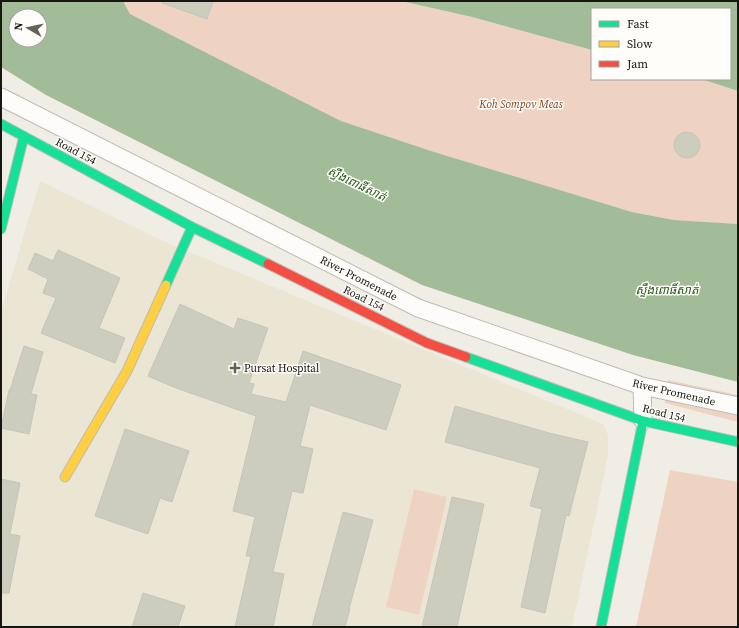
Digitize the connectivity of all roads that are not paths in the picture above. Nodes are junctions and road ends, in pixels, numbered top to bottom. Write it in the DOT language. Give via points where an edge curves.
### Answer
graph roads {
  1 [pos="1,97"];
  2 [pos="1,124"];
  3 [pos="24,136"];
  4 [pos="192,227"];
  5 [pos="1,229"];
  6 [pos="642,386"];
  7 [pos="738,406"];
  8 [pos="643,422"];
  9 [pos="738,442"];
  10 [pos="65,477"];
  11 [pos="601,627"];
  1 -- 6 [label="street, River Promenade" via="418,308"];
  2 -- 3 [label="main road, Road 154"];
  3 -- 4 [label="main road, Road 154"];
  3 -- 5 [label="main road"];
  4 -- 8 [label="main road, Road 154" via="427,343"];
  4 -- 10 [label="main road" via="127,371"];
  6 -- 7 [label="street, River Promenade"];
  6 -- 8 [label="street"];
  8 -- 9 [label="main road, Road 154"];
  8 -- 11 [label="main road"];
}
